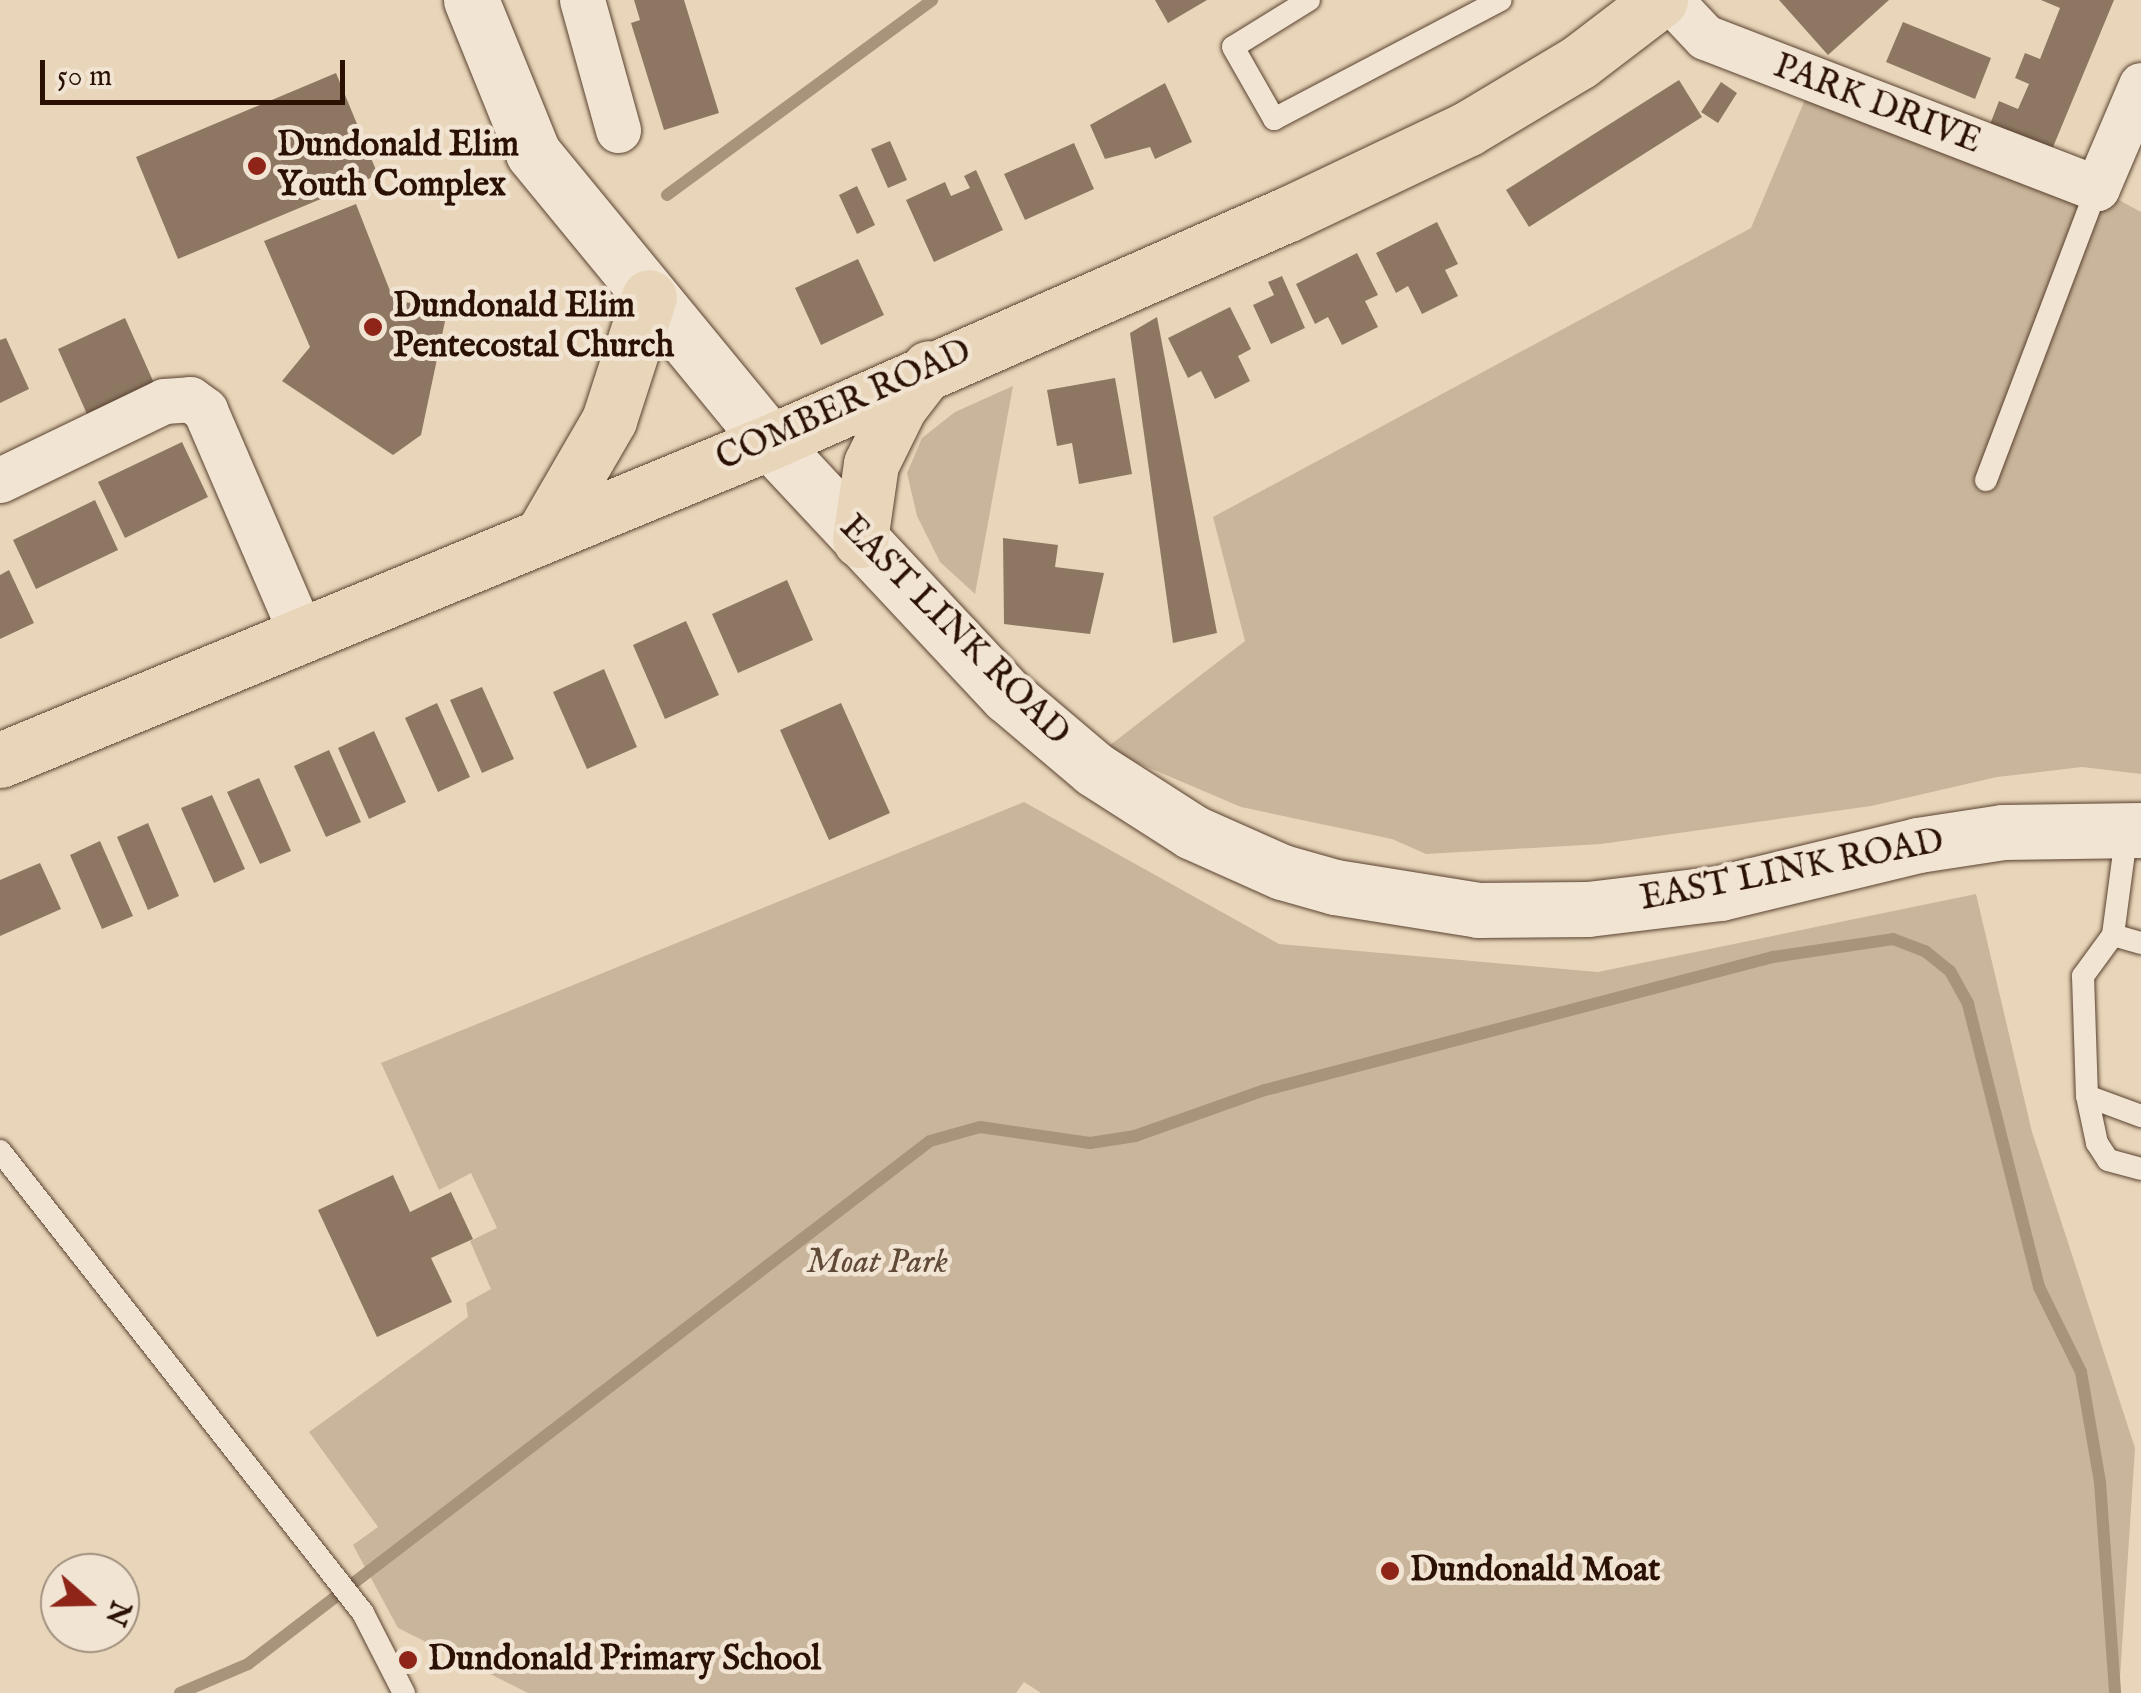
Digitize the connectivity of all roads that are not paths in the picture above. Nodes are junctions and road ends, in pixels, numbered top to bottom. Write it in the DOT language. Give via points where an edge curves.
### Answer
graph roads {
  1 [pos="471,0"];
  2 [pos="582,0"];
  3 [pos="1310,0"];
  4 [pos="1501,0"];
  5 [pos="1660,0"];
  6 [pos="1670,0"];
  7 [pos="2141,84"];
  8 [pos="618,130"];
  9 [pos="2097,188"];
  10 [pos="649,297"];
  11 [pos="930,368"];
  12 [pos="770,442"];
  13 [pos="0,480"];
  14 [pos="1986,480"];
  15 [pos="542,534"];
  16 [pos="860,540"];
  17 [pos="302,635"];
  18 [pos="0,760"];
  19 [pos="2134,829"];
  20 [pos="2113,936"];
  21 [pos="2141,943"];
  22 [pos="2087,1096"];
  23 [pos="2141,1116"];
  24 [pos="0,1151"];
  25 [pos="2141,1169"];
  26 [pos="404,1693"];
  1 -- 10 [label="street, EAST LINK ROAD" via="534,153"];
  2 -- 8 [label="street"];
  3 -- 4 [label="lane" via="1233,47 1274,119"];
  5 -- 11 [label="highway, COMBER ROAD" via="1579,62 1467,129"];
  6 -- 9 [label="street, PARK DRIVE" via="1705,37"];
  7 -- 9 [label="street"];
  9 -- 14 [label="lane"];
  10 -- 12 [label="street, EAST LINK ROAD"];
  10 -- 15 [label="highway" via="609,420"];
  11 -- 12 [label="highway, COMBER ROAD"];
  11 -- 16 [label="highway" via="899,407 871,464"];
  12 -- 15 [label="highway, COMBER ROAD"];
  12 -- 16 [label="street, EAST LINK ROAD"];
  13 -- 17 [label="street" via="164,401 190,400 206,410"];
  15 -- 17 [label="highway, COMBER ROAD"];
  16 -- 19 [label="street, EAST LINK ROAD" via="1008,696 1094,769 1192,832 1282,872 1335,887 1447,908 1588,909 1720,892 1918,844 2002,832"];
  17 -- 18 [label="highway, COMBER ROAD"];
  19 -- 20 [label="lane"];
  20 -- 21 [label="lane"];
  20 -- 22 [label="lane" via="2083,976"];
  22 -- 23 [label="lane"];
  22 -- 25 [label="lane" via="2097,1143 2108,1160"];
  24 -- 26 [label="lane" via="363,1613"];
}
